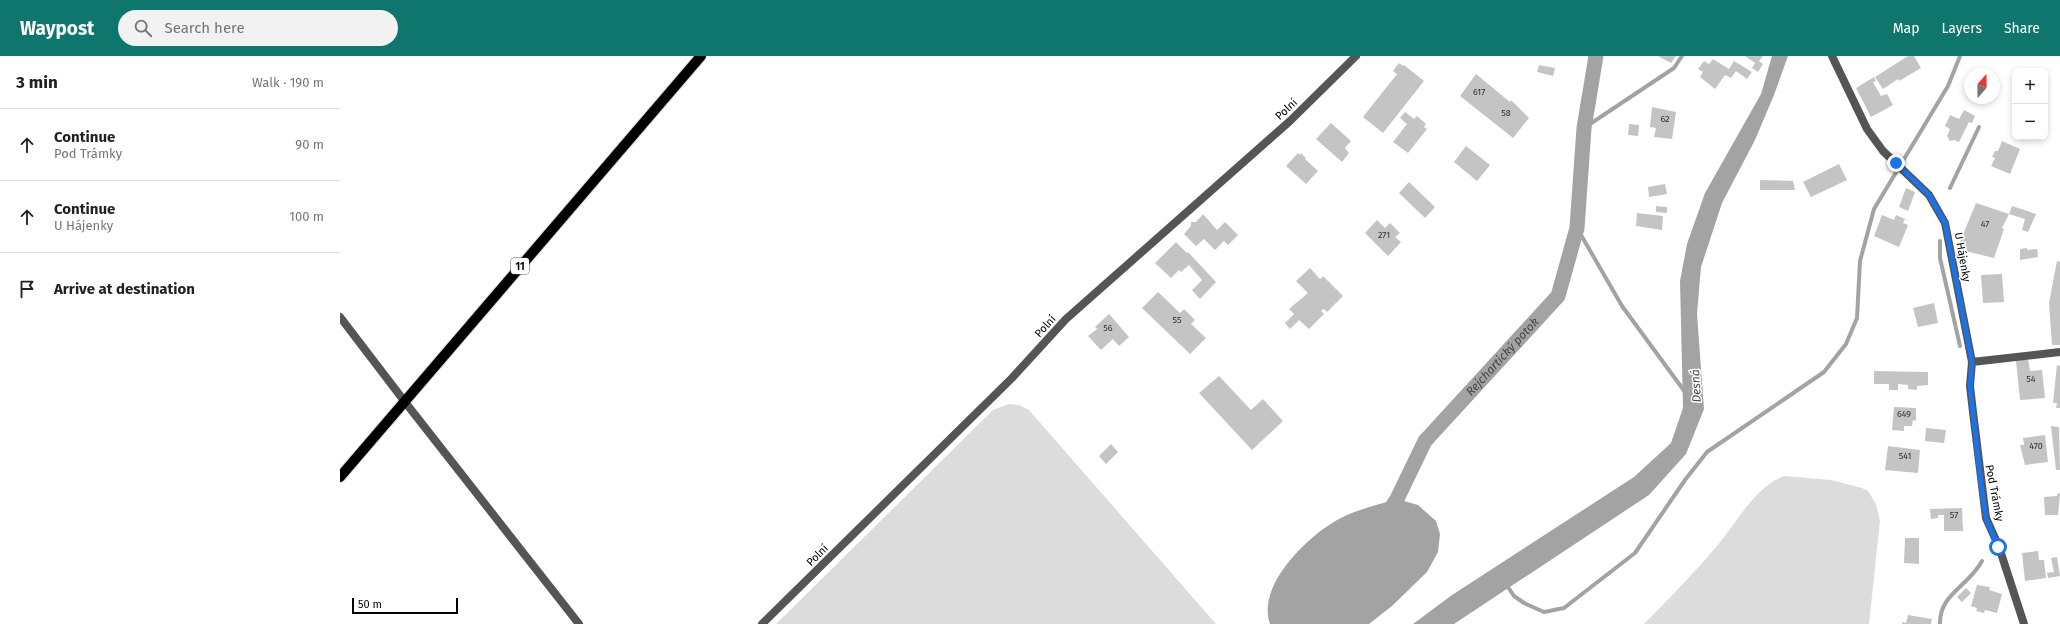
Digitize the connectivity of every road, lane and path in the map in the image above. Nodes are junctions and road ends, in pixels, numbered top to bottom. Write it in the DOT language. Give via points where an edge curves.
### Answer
graph roads {
  1 [pos="701,56"];
  2 [pos="1356,56"];
  3 [pos="1832,56"];
  4 [pos="340,317"];
  5 [pos="2060,352"];
  6 [pos="1972,362"];
  7 [pos="405,402"];
  8 [pos="340,477"];
  9 [pos="579,624"];
  10 [pos="762,624"];
  11 [pos="2024,624"];
  1 -- 7 [label="main road, 11"];
  2 -- 10 [label="street, Polní" via="1290,121 1066,319 1012,378"];
  3 -- 6 [label="street, U Hájenky" via="1867,129 1883,151 1929,195 1945,223"];
  4 -- 7 [label="street"];
  5 -- 6 [label="street"];
  6 -- 11 [label="street, Pod Trámky" via="1970,386 1986,518"];
  7 -- 8 [label="main road, 11"];
  7 -- 9 [label="street"];
}
